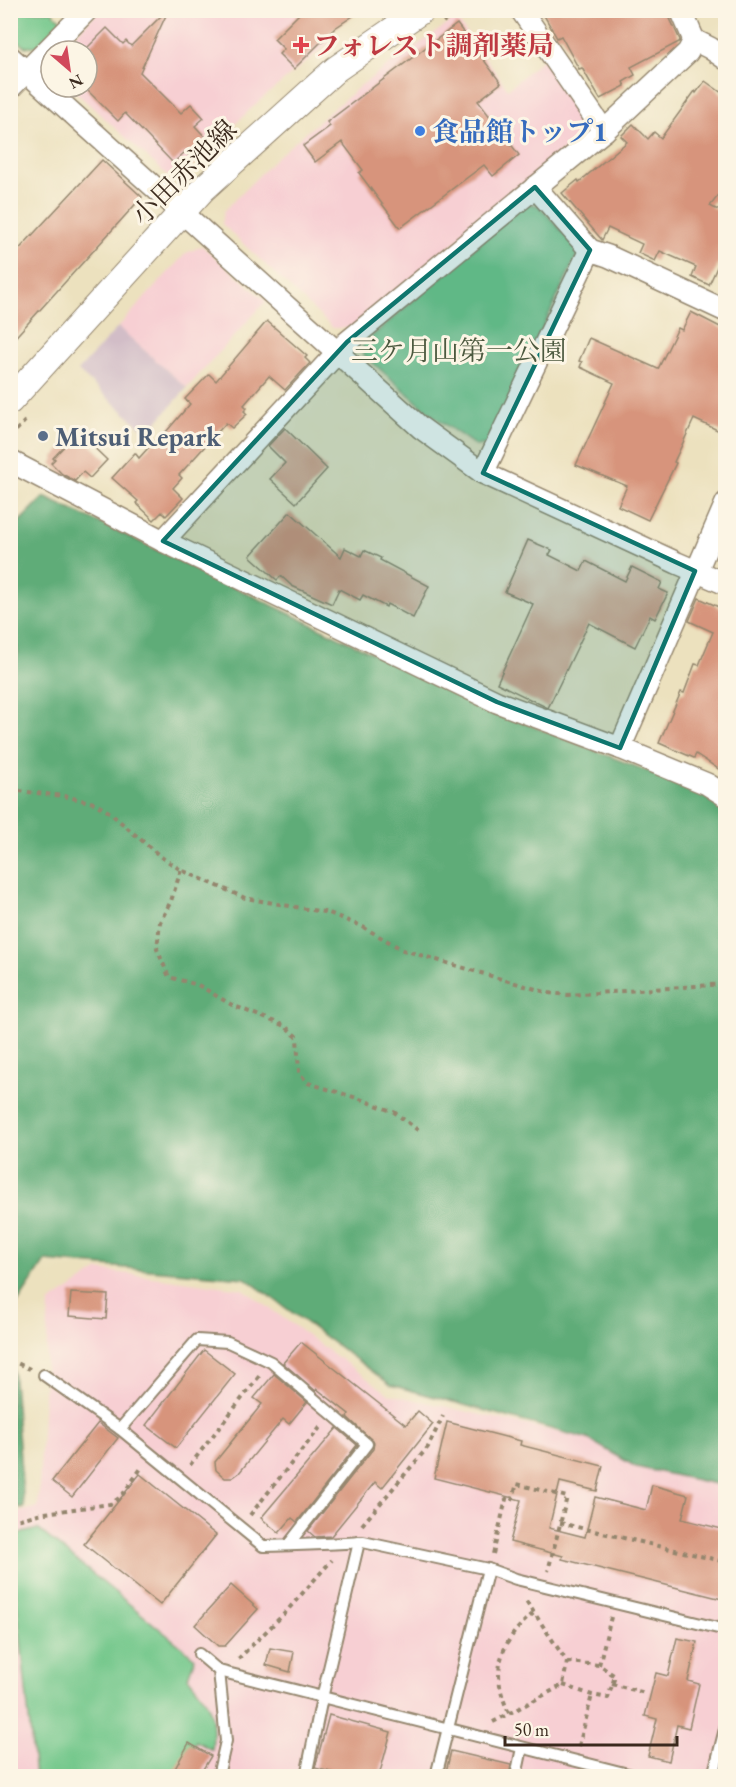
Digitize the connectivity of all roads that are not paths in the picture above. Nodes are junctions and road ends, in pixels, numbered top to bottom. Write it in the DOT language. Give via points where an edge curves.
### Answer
graph roads {
  1 [pos="87,10"];
  2 [pos="422,10"];
  3 [pos="521,10"];
  4 [pos="681,10"];
  5 [pos="694,40"];
  6 [pos="726,59"];
  7 [pos="18,64"];
  8 [pos="10,88"];
  9 [pos="604,130"];
  10 [pos="535,187"];
  11 [pos="182,213"];
  12 [pos="590,250"];
  13 [pos="726,311"];
  14 [pos="336,353"];
  15 [pos="10,401"];
  16 [pos="10,461"];
  17 [pos="483,473"];
  18 [pos="726,504"];
  19 [pos="163,542"];
  20 [pos="695,571"];
  21 [pos="726,584"];
  22 [pos="620,748"];
  23 [pos="726,796"];
  24 [pos="44,1375"];
  25 [pos="120,1429"];
  26 [pos="359,1542"];
  27 [pos="288,1545"];
  28 [pos="488,1569"];
  29 [pos="726,1630"];
  30 [pos="199,1654"];
  31 [pos="219,1671"];
  32 [pos="322,1698"];
  33 [pos="726,1725"];
  34 [pos="447,1730"];
  35 [pos="522,1748"];
  36 [pos="218,1776"];
  37 [pos="306,1776"];
  38 [pos="436,1776"];
  39 [pos="516,1776"];
  40 [pos="636,1776"];
  41 [pos="713,1776"];
  1 -- 7 [label="street"];
  2 -- 11 [label="street, 小田赤池線" via="336,69 203,189"];
  3 -- 9 [label="street"];
  4 -- 5 [label="street"];
  5 -- 6 [label="street"];
  5 -- 9 [label="street" via="688,52"];
  7 -- 8 [label="street"];
  7 -- 11 [label="street"];
  9 -- 10 [label="street"];
  10 -- 12 [label="street"];
  10 -- 14 [label="street"];
  11 -- 14 [label="street"];
  11 -- 15 [label="street, 小田赤池線"];
  12 -- 13 [label="street"];
  12 -- 17 [label="street"];
  14 -- 17 [label="street" via="421,428"];
  14 -- 19 [label="street"];
  16 -- 19 [label="street"];
  17 -- 20 [label="street"];
  18 -- 20 [label="street"];
  19 -- 22 [label="street" via="497,702"];
  20 -- 21 [label="street"];
  20 -- 22 [label="street"];
  22 -- 23 [label="street" via="707,784"];
  24 -- 25 [label="lane"];
  25 -- 27 [label="lane" via="263,1546"];
  25 -- 27 [label="lane" via="197,1340 228,1342 271,1362 367,1444"];
  26 -- 27 [label="lane"];
  26 -- 28 [label="lane"];
  26 -- 32 [label="lane"];
  28 -- 29 [label="lane"];
  28 -- 34 [label="lane"];
  30 -- 31 [label="lane"];
  31 -- 32 [label="lane"];
  31 -- 36 [label="lane" via="226,1741"];
  32 -- 34 [label="lane"];
  32 -- 37 [label="lane"];
  33 -- 41 [label="lane"];
  34 -- 35 [label="lane"];
  34 -- 38 [label="lane"];
  35 -- 39 [label="lane"];
  35 -- 40 [label="lane"];
}
